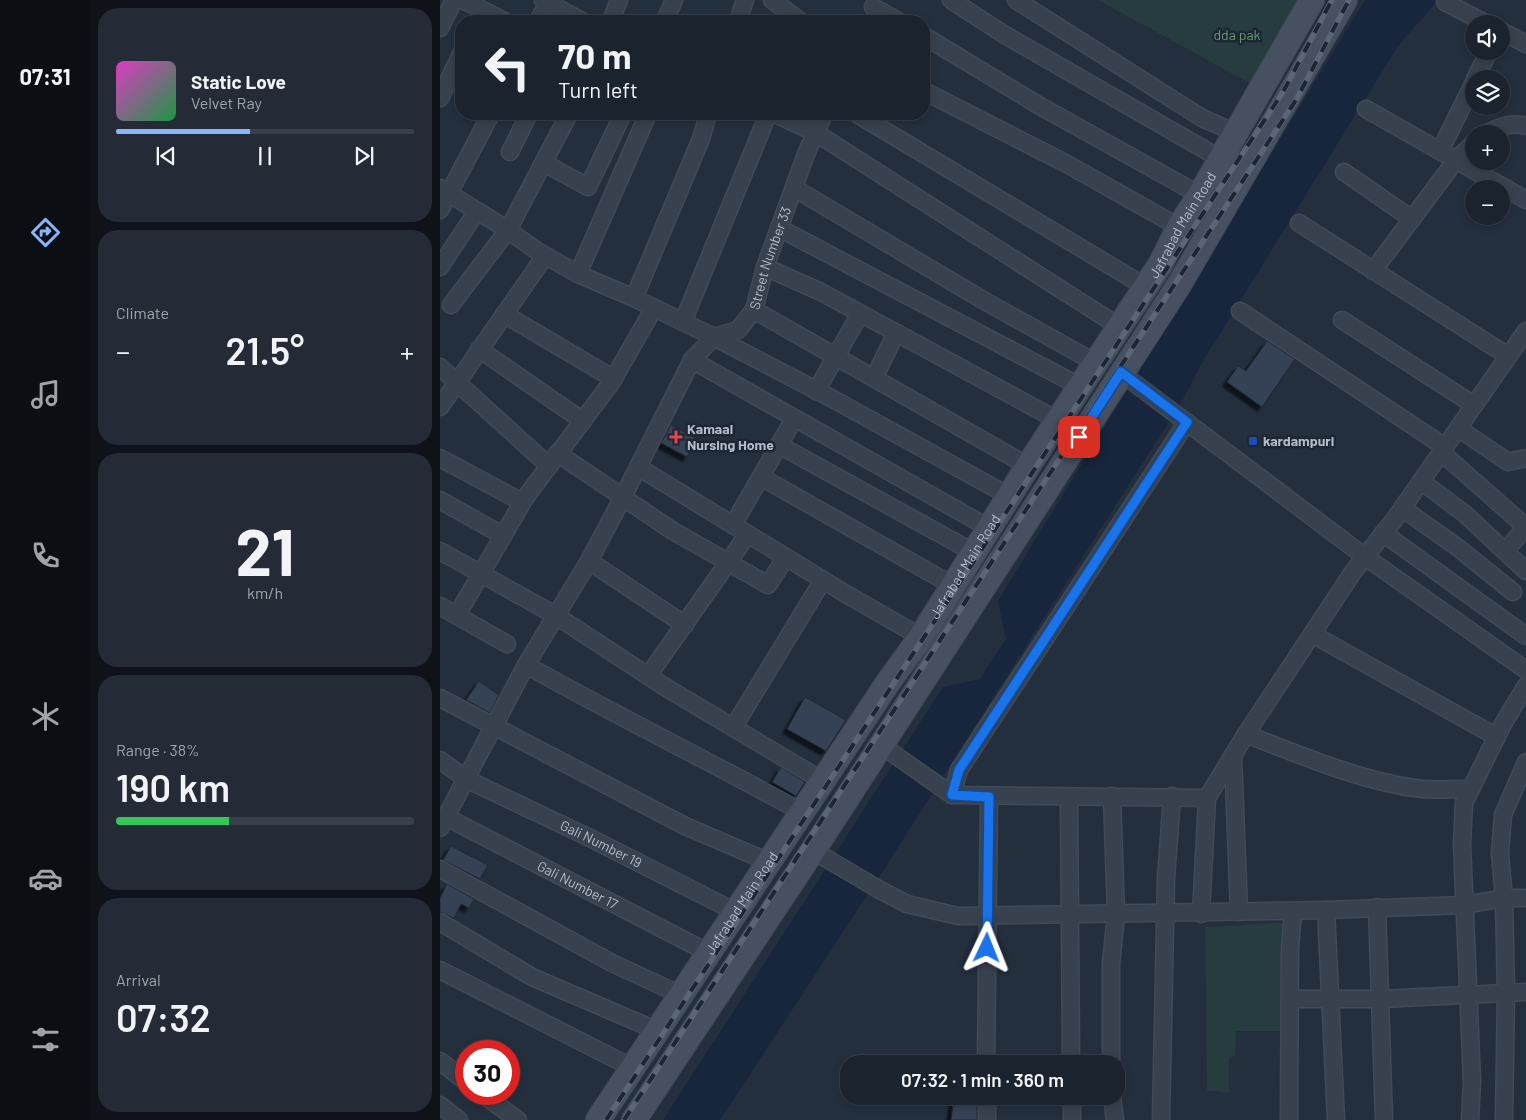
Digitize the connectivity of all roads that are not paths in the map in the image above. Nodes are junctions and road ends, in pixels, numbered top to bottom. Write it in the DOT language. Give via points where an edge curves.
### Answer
graph roads {
  1 [pos="454,0"];
  2 [pos="463,0"];
  3 [pos="619,0"];
  4 [pos="674,0"];
  5 [pos="746,0"];
  6 [pos="772,0"];
  7 [pos="951,0"];
  8 [pos="1016,0"];
  9 [pos="1312,0"];
  10 [pos="1345,0"];
  11 [pos="545,1"];
  12 [pos="1445,2"];
  13 [pos="872,9"];
  14 [pos="482,10"];
  15 [pos="540,15"];
  16 [pos="571,15"];
  17 [pos="613,15"];
  18 [pos="668,15"];
  19 [pos="740,15"];
  20 [pos="792,15"];
  21 [pos="885,15"];
  22 [pos="1470,15"];
  23 [pos="440,28"];
  24 [pos="1510,36"];
  25 [pos="930,40"];
  26 [pos="1526,44"];
  27 [pos="455,67"];
  28 [pos="930,94"];
  29 [pos="440,98"];
  30 [pos="1465,100"];
  31 [pos="1250,108"];
  32 [pos="1366,108"];
  33 [pos="487,120"];
  34 [pos="526,120"];
  35 [pos="566,120"];
  36 [pos="620,120"];
  37 [pos="645,120"];
  38 [pos="706,120"];
  39 [pos="766,120"];
  40 [pos="788,120"];
  41 [pos="821,120"];
  42 [pos="867,120"];
  43 [pos="1273,124"];
  44 [pos="1505,125"];
  45 [pos="1526,126"];
  46 [pos="816,133"];
  47 [pos="1236,133"];
  48 [pos="1440,151"];
  49 [pos="510,152"];
  50 [pos="1465,152"];
  51 [pos="1221,159"];
  52 [pos="1456,160"];
  53 [pos="544,163"];
  54 [pos="1344,172"];
  55 [pos="794,188"];
  56 [pos="445,191"];
  57 [pos="1200,196"];
  58 [pos="1526,200"];
  59 [pos="440,210"];
  60 [pos="476,211"];
  61 [pos="1412,219"];
  62 [pos="1299,223"];
  63 [pos="1179,227"];
  64 [pos="779,228"];
  65 [pos="508,230"];
  66 [pos="545,256"];
  67 [pos="440,267"];
  68 [pos="765,267"];
  69 [pos="1373,270"];
  70 [pos="578,274"];
  71 [pos="1146,287"];
  72 [pos="634,298"];
  73 [pos="451,305"];
  74 [pos="654,308"];
  75 [pos="754,310"];
  76 [pos="1240,311"];
  77 [pos="504,314"];
  78 [pos="860,314"];
  79 [pos="1342,320"];
  80 [pos="683,322"];
  81 [pos="1120,327"];
  82 [pos="1526,330"];
  83 [pos="896,333"];
  84 [pos="714,338"];
  85 [pos="479,349"];
  86 [pos="1508,356"];
  87 [pos="836,357"];
  88 [pos="692,360"];
  89 [pos="1096,363"];
  90 [pos="440,367"];
  91 [pos="1121,372"];
  92 [pos="874,378"];
  93 [pos="614,379"];
  94 [pos="456,382"];
  95 [pos="1081,387"];
  96 [pos="816,391"];
  97 [pos="1474,405"];
  98 [pos="440,406"];
  99 [pos="794,419"];
  100 [pos="583,421"];
  101 [pos="1059,421"];
  102 [pos="1187,422"];
  103 [pos="1458,428"];
  104 [pos="780,445"];
  105 [pos="1443,449"];
  106 [pos="440,458"];
  107 [pos="1526,458"];
  108 [pos="553,459"];
  109 [pos="1028,466"];
  110 [pos="638,467"];
  111 [pos="761,477"];
  112 [pos="1421,481"];
  113 [pos="1009,496"];
  114 [pos="623,497"];
  115 [pos="440,500"];
  116 [pos="522,502"];
  117 [pos="1402,508"];
  118 [pos="733,525"];
  119 [pos="1526,527"];
  120 [pos="989,528"];
  121 [pos="1383,533"];
  122 [pos="748,534"];
  123 [pos="502,536"];
  124 [pos="440,551"];
  125 [pos="1505,551"];
  126 [pos="973,552"];
  127 [pos="1364,556"];
  128 [pos="786,557"];
  129 [pos="589,561"];
  130 [pos="729,563"];
  131 [pos="1526,571"];
  132 [pos="482,573"];
  133 [pos="823,580"];
  134 [pos="952,585"];
  135 [pos="1513,592"];
  136 [pos="440,606"];
  137 [pos="457,615"];
  138 [pos="556,615"];
  139 [pos="685,625"];
  140 [pos="1312,634"];
  141 [pos="1526,636"];
  142 [pos="921,637"];
  143 [pos="507,644"];
  144 [pos="526,665"];
  145 [pos="1526,670"];
  146 [pos="648,676"];
  147 [pos="1526,686"];
  148 [pos="440,698"];
  149 [pos="494,726"];
  150 [pos="733,728"];
  151 [pos="1246,734"];
  152 [pos="1497,737"];
  153 [pos="881,745"];
  154 [pos="1234,755"];
  155 [pos="440,760"];
  156 [pos="1526,762"];
  157 [pos="466,779"];
  158 [pos="823,781"];
  159 [pos="1469,789"];
  160 [pos="952,795"];
  161 [pos="1069,796"];
  162 [pos="1112,796"];
  163 [pos="1172,796"];
  164 [pos="989,797"];
  165 [pos="1207,798"];
  166 [pos="802,812"];
  167 [pos="443,822"];
  168 [pos="818,853"];
  169 [pos="769,862"];
  170 [pos="440,869"];
  171 [pos="1504,898"];
  172 [pos="1526,898"];
  173 [pos="1466,905"];
  174 [pos="1376,908"];
  175 [pos="1326,910"];
  176 [pos="1293,911"];
  177 [pos="736,912"];
  178 [pos="1239,912"];
  179 [pos="1069,914"];
  180 [pos="1116,914"];
  181 [pos="1166,914"];
  182 [pos="1201,914"];
  183 [pos="988,915"];
  184 [pos="440,922"];
  185 [pos="709,953"];
  186 [pos="440,970"];
  187 [pos="1506,992"];
  188 [pos="1526,992"];
  189 [pos="1469,994"];
  190 [pos="681,995"];
  191 [pos="1290,999"];
  192 [pos="1381,999"];
  193 [pos="1331,1000"];
  194 [pos="658,1031"];
  195 [pos="986,1055"];
  196 [pos="1071,1055"];
  197 [pos="1111,1055"];
  198 [pos="440,1061"];
  199 [pos="633,1068"];
  200 [pos="455,1073"];
  201 [pos="440,1105"];
  202 [pos="497,1105"];
  203 [pos="987,1105"];
  204 [pos="1072,1105"];
  205 [pos="1113,1105"];
  206 [pos="459,1120"];
  207 [pos="518,1120"];
  208 [pos="598,1120"];
  209 [pos="634,1120"];
  210 [pos="987,1120"];
  211 [pos="1072,1120"];
  212 [pos="1114,1120"];
  213 [pos="1162,1120"];
  214 [pos="1289,1120"];
  215 [pos="1336,1120"];
  216 [pos="1384,1120"];
  217 [pos="1470,1120"];
  218 [pos="1504,1120"];
  1 -- 23 [label="street"];
  2 -- 14 [label="street"];
  3 -- 17 [label="street"];
  4 -- 18 [label="street"];
  5 -- 19 [label="street"];
  6 -- 20 [label="street"];
  7 -- 51 [label="street" via="1005,35"];
  8 -- 47 [label="street" via="1202,118"];
  9 -- 31 [label="main road, Jafrabad Main Road"];
  10 -- 43 [label="main road, Jafrabad Main Road"];
  11 -- 15 [label="street"];
  11 -- 16 [label="street"];
  12 -- 22 [label="street"];
  13 -- 21 [label="street"];
  24 -- 26 [label="street"];
  25 -- 57 [label="street"];
  27 -- 29 [label="street"];
  28 -- 63 [label="street" via="1067,164"];
  30 -- 48 [label="street"];
  31 -- 43 [label="main road"];
  31 -- 47 [label="main road, Jafrabad Main Road"];
  32 -- 48 [label="street"];
  33 -- 56 [label="street"];
  34 -- 49 [label="street"];
  35 -- 53 [label="street"];
  36 -- 53 [label="street" via="588,187"];
  37 -- 70 [label="street"];
  38 -- 72 [label="street"];
  39 -- 80 [label="street"];
  40 -- 46 [label="street"];
  41 -- 46 [label="street, Street Number 33"];
  42 -- 71 [label="street"];
  43 -- 91 [label="main road, Jafrabad Main Road" via="1179,286"];
  44 -- 45 [label="street" via="1516,123"];
  46 -- 55 [label="street, Street Number 33"];
  46 -- 81 [label="street"];
  47 -- 51 [label="main road, Jafrabad Main Road"];
  48 -- 52 [label="street"];
  50 -- 52 [label="street"];
  51 -- 57 [label="main road, Jafrabad Main Road"];
  52 -- 58 [label="street"];
  52 -- 61 [label="street"];
  53 -- 65 [label="street"];
  54 -- 61 [label="street"];
  55 -- 64 [label="street, Street Number 33"];
  55 -- 89 [label="street"];
  56 -- 59 [label="street"];
  56 -- 60 [label="street"];
  57 -- 63 [label="main road, Jafrabad Main Road"];
  60 -- 65 [label="street"];
  60 -- 67 [label="street"];
  61 -- 69 [label="street"];
  62 -- 69 [label="street"];
  63 -- 71 [label="main road, Jafrabad Main Road"];
  64 -- 68 [label="street, Street Number 33"];
  64 -- 95 [label="street"];
  65 -- 66 [label="street"];
  65 -- 73 [label="street"];
  66 -- 70 [label="street"];
  66 -- 77 [label="street"];
  68 -- 75 [label="street, Street Number 33"];
  68 -- 78 [label="street"];
  69 -- 86 [label="street"];
  70 -- 72 [label="street"];
  71 -- 81 [label="main road, Jafrabad Main Road"];
  72 -- 74 [label="street"];
  74 -- 80 [label="street"];
  74 -- 93 [label="street"];
  75 -- 84 [label="street, Street Number 33" via="738,330"];
  75 -- 87 [label="street"];
  76 -- 105 [label="street"];
  77 -- 85 [label="street"];
  77 -- 93 [label="street"];
  78 -- 83 [label="street"];
  78 -- 87 [label="street"];
  79 -- 97 [label="street"];
  80 -- 84 [label="street"];
  81 -- 89 [label="main road, Jafrabad Main Road"];
  82 -- 86 [label="street"];
  83 -- 92 [label="street"];
  83 -- 101 [label="street"];
  84 -- 88 [label="street"];
  84 -- 96 [label="street"];
  85 -- 94 [label="street"];
  85 -- 100 [label="street"];
  86 -- 97 [label="street"];
  87 -- 92 [label="street"];
  87 -- 96 [label="street"];
  88 -- 99 [label="street"];
  88 -- 110 [label="street"];
  89 -- 95 [label="main road, Jafrabad Main Road"];
  90 -- 94 [label="street"];
  91 -- 102 [label="street"];
  91 -- 153 [label="main road, Jafrabad Main Road"];
  92 -- 109 [label="street"];
  93 -- 100 [label="street"];
  94 -- 98 [label="street"];
  94 -- 108 [label="street"];
  95 -- 101 [label="main road, Jafrabad Main Road"];
  96 -- 113 [label="street"];
  97 -- 103 [label="street"];
  99 -- 104 [label="street"];
  99 -- 120 [label="street"];
  100 -- 108 [label="street"];
  101 -- 109 [label="main road, Jafrabad Main Road"];
  102 -- 127 [label="street"];
  102 -- 160 [label="street" via="959,770"];
  103 -- 105 [label="street"];
  103 -- 107 [label="street" via="1508,462"];
  104 -- 111 [label="street"];
  104 -- 126 [label="street"];
  105 -- 112 [label="street"];
  105 -- 119 [label="street"];
  106 -- 116 [label="street"];
  108 -- 114 [label="street"];
  108 -- 116 [label="street"];
  109 -- 113 [label="main road, Jafrabad Main Road"];
  110 -- 114 [label="street"];
  110 -- 118 [label="street"];
  111 -- 118 [label="street"];
  111 -- 134 [label="street"];
  112 -- 117 [label="street"];
  112 -- 125 [label="street" via="1465,514"];
  113 -- 120 [label="main road, Jafrabad Main Road"];
  114 -- 129 [label="street"];
  114 -- 130 [label="street"];
  115 -- 123 [label="street"];
  116 -- 123 [label="street"];
  117 -- 121 [label="street"];
  117 -- 135 [label="street"];
  118 -- 122 [label="street"];
  119 -- 125 [label="street"];
  120 -- 126 [label="main road, Jafrabad Main Road"];
  121 -- 127 [label="street"];
  121 -- 141 [label="street"];
  122 -- 128 [label="street"];
  122 -- 130 [label="street"];
  123 -- 132 [label="street"];
  124 -- 132 [label="street"];
  125 -- 131 [label="street"];
  126 -- 134 [label="main road, Jafrabad Main Road"];
  127 -- 140 [label="street"];
  127 -- 145 [label="street"];
  128 -- 130 [label="street" via="768,585"];
  128 -- 133 [label="street"];
  129 -- 138 [label="street"];
  129 -- 139 [label="street"];
  130 -- 139 [label="street"];
  132 -- 137 [label="street"];
  132 -- 138 [label="street"];
  133 -- 142 [label="street"];
  133 -- 150 [label="street"];
  134 -- 142 [label="main road, Jafrabad Main Road"];
  136 -- 137 [label="street"];
  137 -- 143 [label="street"];
  138 -- 144 [label="street"];
  138 -- 146 [label="street"];
  139 -- 146 [label="street"];
  140 -- 151 [label="street"];
  140 -- 152 [label="street"];
  142 -- 158 [label="main road, Jafrabad Main Road"];
  144 -- 149 [label="street"];
  144 -- 166 [label="street"];
  146 -- 150 [label="street"];
  147 -- 152 [label="street"];
  148 -- 149 [label="street"];
  149 -- 157 [label="street"];
  149 -- 169 [label="street" via="685,826"];
  150 -- 158 [label="street"];
  151 -- 154 [label="street"];
  151 -- 159 [label="street" via="1334,767 1381,780 1422,789"];
  152 -- 159 [label="street"];
  153 -- 160 [label="street"];
  153 -- 168 [label="main road, Jafrabad Main Road"];
  154 -- 165 [label="street"];
  154 -- 178 [label="street"];
  155 -- 157 [label="street, Gali Number 19"];
  156 -- 171 [label="street" via="1503,815 1500,854"];
  157 -- 167 [label="street"];
  157 -- 177 [label="street, Gali Number 19"];
  158 -- 166 [label="main road, Jafrabad Main Road"];
  159 -- 173 [label="street" via="1464,803 1462,844"];
  160 -- 164 [label="street"];
  161 -- 162 [label="street"];
  161 -- 164 [label="street"];
  161 -- 179 [label="street"];
  162 -- 163 [label="street"];
  162 -- 180 [label="street"];
  163 -- 165 [label="street"];
  163 -- 181 [label="street"];
  164 -- 183 [label="street"];
  165 -- 182 [label="street"];
  166 -- 169 [label="main road, Jafrabad Main Road"];
  167 -- 185 [label="street, Gali Number 17"];
  168 -- 183 [label="street" via="908,904 958,916"];
  168 -- 209 [label="main road, Jafrabad Main Road"];
  169 -- 177 [label="main road, Jafrabad Main Road"];
  170 -- 190 [label="street" via="612,963"];
  171 -- 172 [label="street"];
  171 -- 173 [label="street"];
  171 -- 187 [label="street"];
  173 -- 174 [label="street"];
  173 -- 189 [label="street"];
  174 -- 175 [label="street"];
  174 -- 192 [label="street"];
  175 -- 176 [label="street"];
  175 -- 193 [label="street"];
  176 -- 178 [label="street"];
  176 -- 191 [label="street"];
  177 -- 185 [label="main road, Jafrabad Main Road"];
  178 -- 182 [label="street"];
  179 -- 180 [label="street"];
  179 -- 183 [label="street"];
  179 -- 196 [label="street"];
  180 -- 181 [label="street"];
  180 -- 197 [label="street" via="1111,964"];
  181 -- 182 [label="street"];
  181 -- 213 [label="street"];
  183 -- 195 [label="street"];
  184 -- 194 [label="street" via="532,977"];
  185 -- 190 [label="main road, Jafrabad Main Road"];
  186 -- 199 [label="street"];
  187 -- 188 [label="street"];
  187 -- 189 [label="street"];
  187 -- 218 [label="street"];
  189 -- 192 [label="street"];
  189 -- 217 [label="street"];
  190 -- 194 [label="main road, Jafrabad Main Road"];
  191 -- 193 [label="street"];
  191 -- 214 [label="street"];
  192 -- 193 [label="street"];
  192 -- 216 [label="street"];
  193 -- 215 [label="street"];
  194 -- 199 [label="main road, Jafrabad Main Road"];
  198 -- 200 [label="street"];
  199 -- 208 [label="main road, Jafrabad Main Road"];
  201 -- 206 [label="street"];
  202 -- 207 [label="street"];
  203 -- 210 [label="street"];
  204 -- 211 [label="street"];
  205 -- 212 [label="street"];
}
